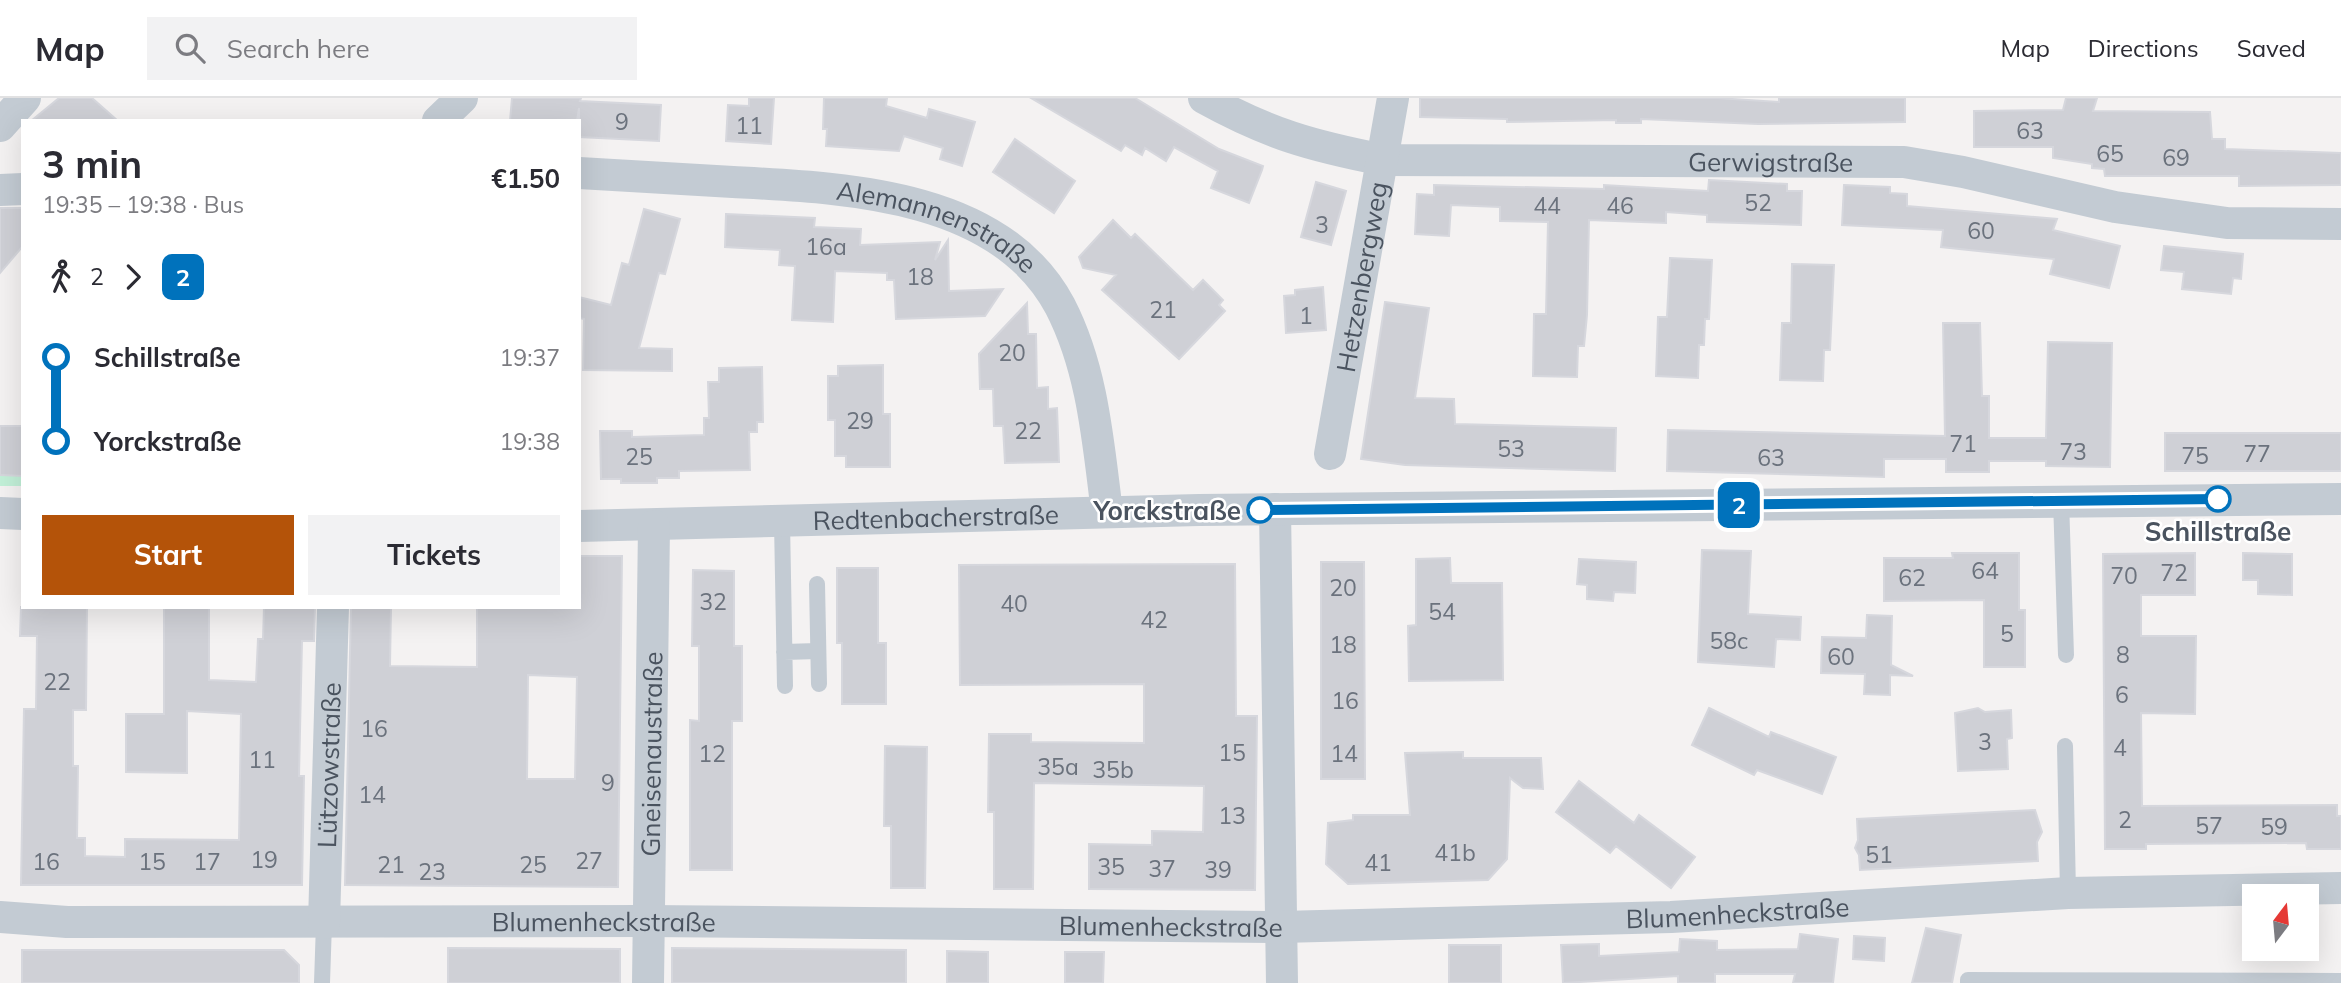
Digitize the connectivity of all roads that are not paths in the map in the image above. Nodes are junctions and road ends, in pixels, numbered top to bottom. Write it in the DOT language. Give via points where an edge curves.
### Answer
graph roads {
  1 [pos="26,98"];
  2 [pos="463,98"];
  3 [pos="1204,98"];
  4 [pos="1392,98"];
  5 [pos="440,119"];
  6 [pos="0,126"];
  7 [pos="1384,160"];
  8 [pos="581,173"];
  9 [pos="21,189"];
  10 [pos="0,190"];
  11 [pos="2341,224"];
  12 [pos="1329,454"];
  13 [pos="2341,499"];
  14 [pos="2061,500"];
  15 [pos="1275,509"];
  16 [pos="1107,512"];
  17 [pos="0,513"];
  18 [pos="21,514"];
  19 [pos="782,522"];
  20 [pos="581,526"];
  21 [pos="654,526"];
  22 [pos="817,584"];
  23 [pos="333,609"];
  24 [pos="818,651"];
  25 [pos="784,652"];
  26 [pos="2066,655"];
  27 [pos="819,684"];
  28 [pos="785,685"];
  29 [pos="2066,746"];
  30 [pos="2341,888"];
  31 [pos="2068,892"];
  32 [pos="0,917"];
  33 [pos="648,921"];
  34 [pos="324,923"];
  35 [pos="1281,927"];
  36 [pos="2341,981"];
  37 [pos="322,983"];
  38 [pos="648,983"];
  39 [pos="1282,983"];
  40 [pos="1968,983"];
  1 -- 6 [label="street"];
  2 -- 5 [label="street"];
  3 -- 7 [label="street, Gerwigstraße" via="1282,136"];
  4 -- 7 [label="street, Hetzenbergweg"];
  7 -- 11 [label="street, Gerwigstraße" via="1904,162 2115,207 2227,223"];
  7 -- 12 [label="street, Hetzenbergweg"];
  8 -- 16 [label="street, Alemannenstraße" via="859,193 935,211 985,233 1019,255 1040,276 1073,335 1095,414"];
  9 -- 10 [label="street"];
  13 -- 14 [label="street, Redtenbacherstraße"];
  14 -- 15 [label="street, Redtenbacherstraße"];
  14 -- 26 [label="lane"];
  15 -- 16 [label="street, Redtenbacherstraße"];
  15 -- 35 [label="street"];
  16 -- 19 [label="street, Redtenbacherstraße"];
  17 -- 18 [label="street"];
  19 -- 21 [label="street, Redtenbacherstraße"];
  19 -- 25 [label="lane"];
  20 -- 21 [label="street, Redtenbacherstraße"];
  21 -- 33 [label="street, Gneisenaustraße"];
  22 -- 24 [label="lane"];
  23 -- 34 [label="street, Lützowstraße"];
  24 -- 25 [label="lane"];
  24 -- 27 [label="lane"];
  25 -- 28 [label="lane"];
  29 -- 31 [label="lane"];
  30 -- 31 [label="street, Blumenheckstraße"];
  31 -- 35 [label="street, Blumenheckstraße" via="1671,917"];
  32 -- 34 [label="street, Blumenheckstraße" via="68,922"];
  33 -- 34 [label="street, Blumenheckstraße"];
  33 -- 35 [label="street, Blumenheckstraße"];
  33 -- 38 [label="street, Gneisenaustraße"];
  34 -- 37 [label="lane"];
  35 -- 39 [label="street"];
  36 -- 40 [label="lane" via="1968,979"];
}
